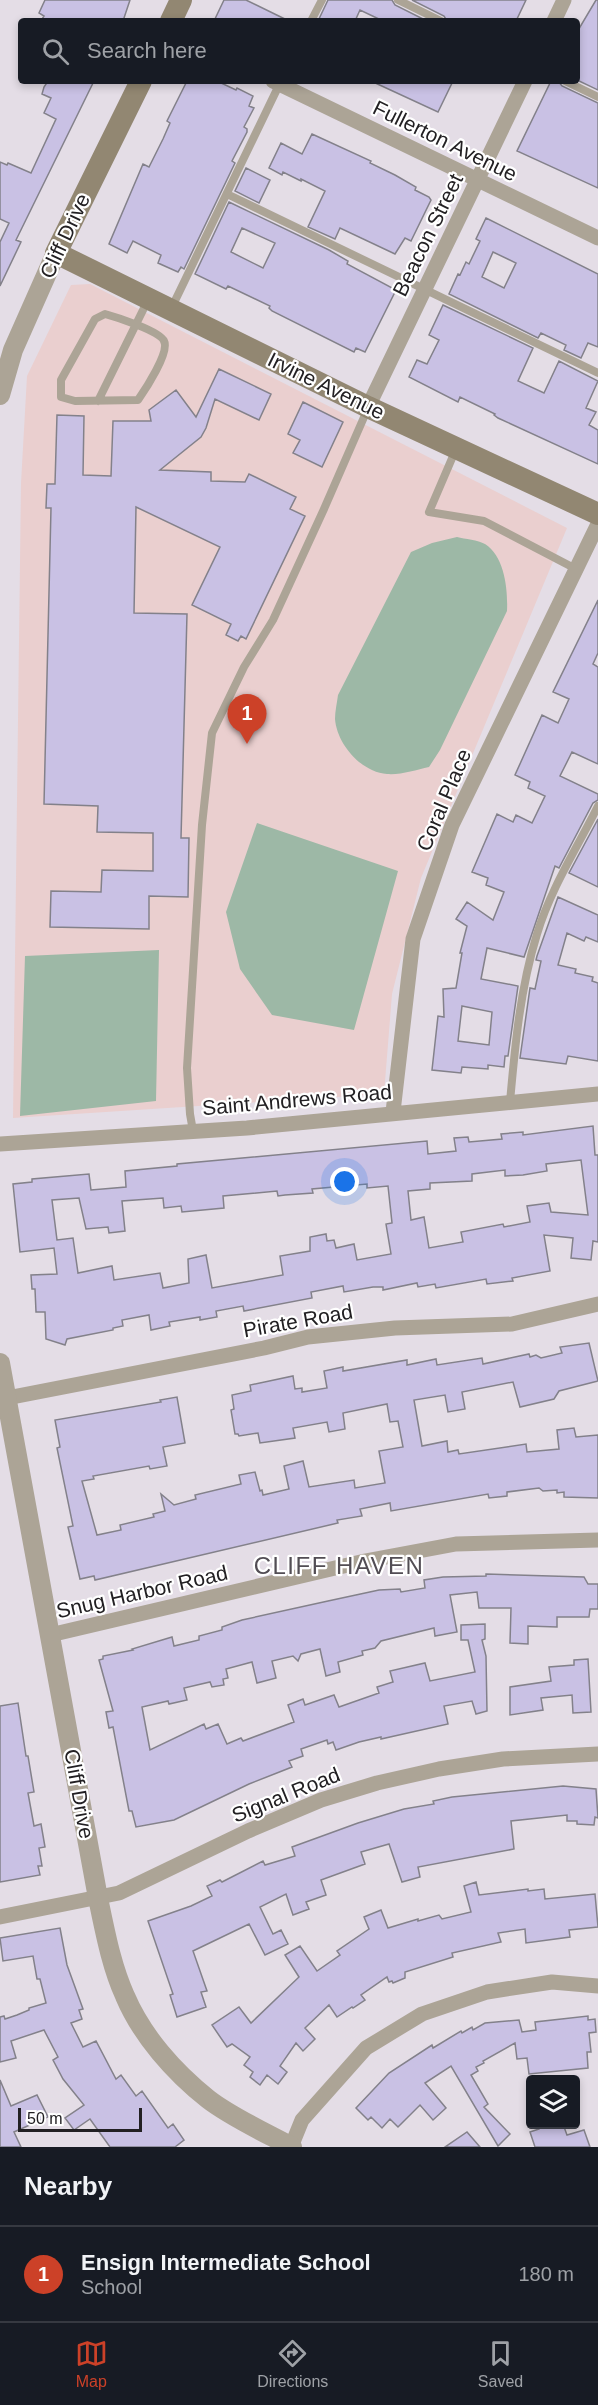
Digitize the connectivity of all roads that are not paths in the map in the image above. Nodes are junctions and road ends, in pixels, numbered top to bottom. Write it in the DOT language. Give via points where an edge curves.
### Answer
graph roads {
  1 [pos="181,0"];
  2 [pos="322,0"];
  3 [pos="398,0"];
  4 [pos="564,0"];
  5 [pos="172,18"];
  6 [pos="313,18"];
  7 [pos="435,18"];
  8 [pos="555,18"];
  9 [pos="140,84"];
  10 [pos="277,84"];
  11 [pos="282,84"];
  12 [pos="524,84"];
  13 [pos="571,84"];
  14 [pos="598,97"];
  15 [pos="477,180"];
  16 [pos="227,194"];
  17 [pos="598,238"];
  18 [pos="56,253"];
  19 [pos="424,290"];
  20 [pos="149,298"];
  21 [pos="171,309"];
  22 [pos="134,325"];
  23 [pos="7,347"];
  24 [pos="598,373"];
  25 [pos="0,395"];
  26 [pos="98,401"];
  27 [pos="368,407"];
  28 [pos="456,448"];
  29 [pos="598,514"];
  30 [pos="598,524"];
  31 [pos="576,569"];
  32 [pos="598,806"];
  33 [pos="598,1094"];
  34 [pos="510,1102"];
  35 [pos="393,1112"];
  36 [pos="193,1131"];
  37 [pos="0,1144"];
  38 [pos="598,1304"];
  39 [pos="0,1363"];
  40 [pos="7,1398"];
  41 [pos="598,1540"];
  42 [pos="50,1635"];
  43 [pos="598,1754"];
  44 [pos="98,1898"];
  45 [pos="0,1917"];
  46 [pos="598,1986"];
  47 [pos="291,2147"];
  1 -- 5 [label="main road"];
  2 -- 6 [label="lane"];
  3 -- 7 [label="lane"];
  4 -- 8 [label="street"];
  9 -- 18 [label="main road, Cliff Drive"];
  10 -- 16 [label="lane"];
  11 -- 15 [label="street, Fullerton Avenue"];
  12 -- 15 [label="street, Beacon Street"];
  13 -- 14 [label="lane"];
  15 -- 17 [label="street, Fullerton Avenue"];
  15 -- 19 [label="street, Beacon Street"];
  16 -- 19 [label="lane"];
  16 -- 21 [label="lane"];
  18 -- 20 [label="main road, Irvine Avenue"];
  18 -- 23 [label="street, Cliff Drive"];
  19 -- 24 [label="lane"];
  19 -- 27 [label="street, Beacon Street"];
  20 -- 21 [label="main road, Irvine Avenue"];
  20 -- 22 [label="lane"];
  21 -- 27 [label="main road, Irvine Avenue"];
  22 -- 26 [label="lane"];
  22 -- 26 [label="lane" via="157,333 166,348 138,400"];
  22 -- 26 [label="lane" via="105,314 95,319 61,380 61,397"];
  23 -- 25 [label="street, Cliff Drive"];
  27 -- 28 [label="main road, Irvine Avenue"];
  27 -- 36 [label="lane" via="273,620 244,667 212,734 202,825 188,1068"];
  28 -- 29 [label="main road, Irvine Avenue"];
  28 -- 31 [label="lane" via="429,513 484,521"];
  30 -- 31 [label="street, Coral Place"];
  31 -- 35 [label="street, Coral Place" via="452,825 413,939"];
  32 -- 34 [label="lane" via="562,871 537,934 516,1025"];
  33 -- 34 [label="street, Saint Andrews Road"];
  34 -- 35 [label="street, Saint Andrews Road"];
  35 -- 36 [label="street, Saint Andrews Road"];
  36 -- 37 [label="street, Saint Andrews Road"];
  38 -- 40 [label="street, Pirate Road" via="512,1324 395,1328 309,1337"];
  39 -- 40 [label="street, Cliff Drive"];
  40 -- 42 [label="street, Cliff Drive"];
  41 -- 42 [label="street, Snug Harbor Road" via="456,1544 365,1561"];
  42 -- 44 [label="street, Cliff Drive"];
  43 -- 44 [label="street, Signal Road" via="502,1759 377,1783 321,1800 119,1893"];
  44 -- 45 [label="street, Signal Road"];
  44 -- 47 [label="street, Cliff Drive" via="125,1996 154,2046 210,2100"];
  46 -- 47 [label="street" via="552,1982 486,1992 422,2014 366,2048 302,2120"];
}
